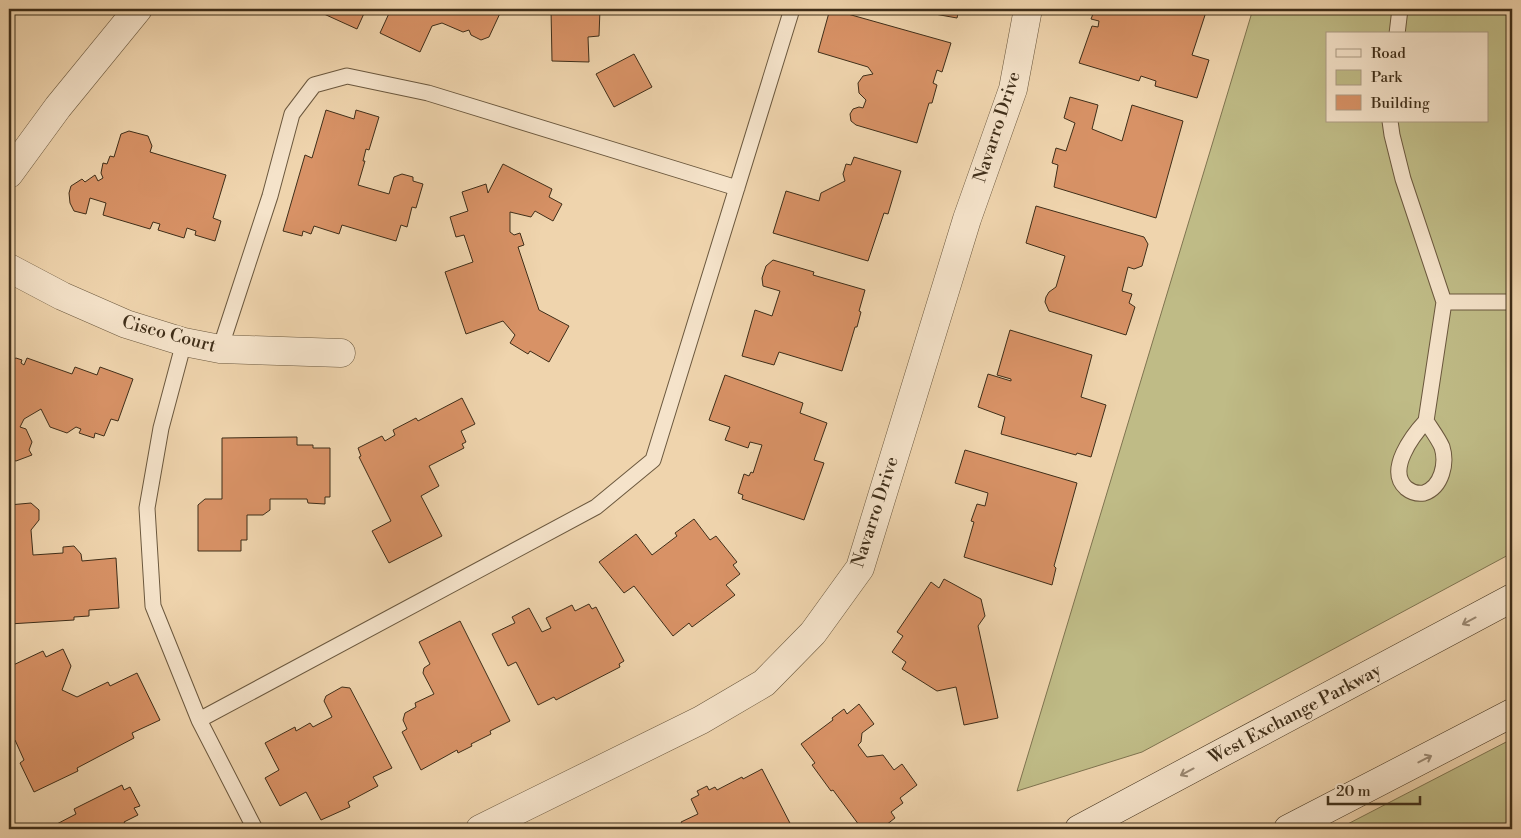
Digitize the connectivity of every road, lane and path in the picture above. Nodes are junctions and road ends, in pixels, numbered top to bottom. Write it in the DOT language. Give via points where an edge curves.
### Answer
graph roads {
  1 [pos="138,9"];
  2 [pos="792,9"];
  3 [pos="1028,9"];
  4 [pos="1400,9"];
  5 [pos="1397,32"];
  6 [pos="1390,122"];
  7 [pos="9,174"];
  8 [pos="737,188"];
  9 [pos="9,268"];
  10 [pos="1444,302"];
  11 [pos="1512,302"];
  12 [pos="184,342"];
  13 [pos="220,348"];
  14 [pos="341,353"];
  15 [pos="1426,421"];
  16 [pos="1512,598"];
  17 [pos="1512,713"];
  18 [pos="199,720"];
  19 [pos="255,829"];
  20 [pos="480,829"];
  21 [pos="1079,829"];
  22 [pos="1288,829"];
  1 -- 7 [label="street"];
  2 -- 8 [label="lane"];
  3 -- 20 [label="street, Navarro Drive" via="1013,89 967,219 860,568 813,633 764,683 701,720"];
  4 -- 5 [label="lane"];
  6 -- 10 [label="lane" via="1404,179"];
  8 -- 13 [label="lane" via="428,93 347,76 314,85 292,114 270,196"];
  8 -- 18 [label="lane" via="653,460 596,507"];
  9 -- 12 [label="street, Cisco Court" via="126,324"];
  10 -- 11 [label="lane"];
  10 -- 15 [label="lane"];
  12 -- 13 [label="street, Cisco Court"];
  12 -- 18 [label="lane" via="161,428 147,508 154,606"];
  13 -- 14 [label="street, Cisco Court"];
  16 -- 21 [label="street, West Exchange Parkway, one-way"];
  22 -- 17 [label="street, one-way"];
  18 -- 19 [label="lane"];
}
